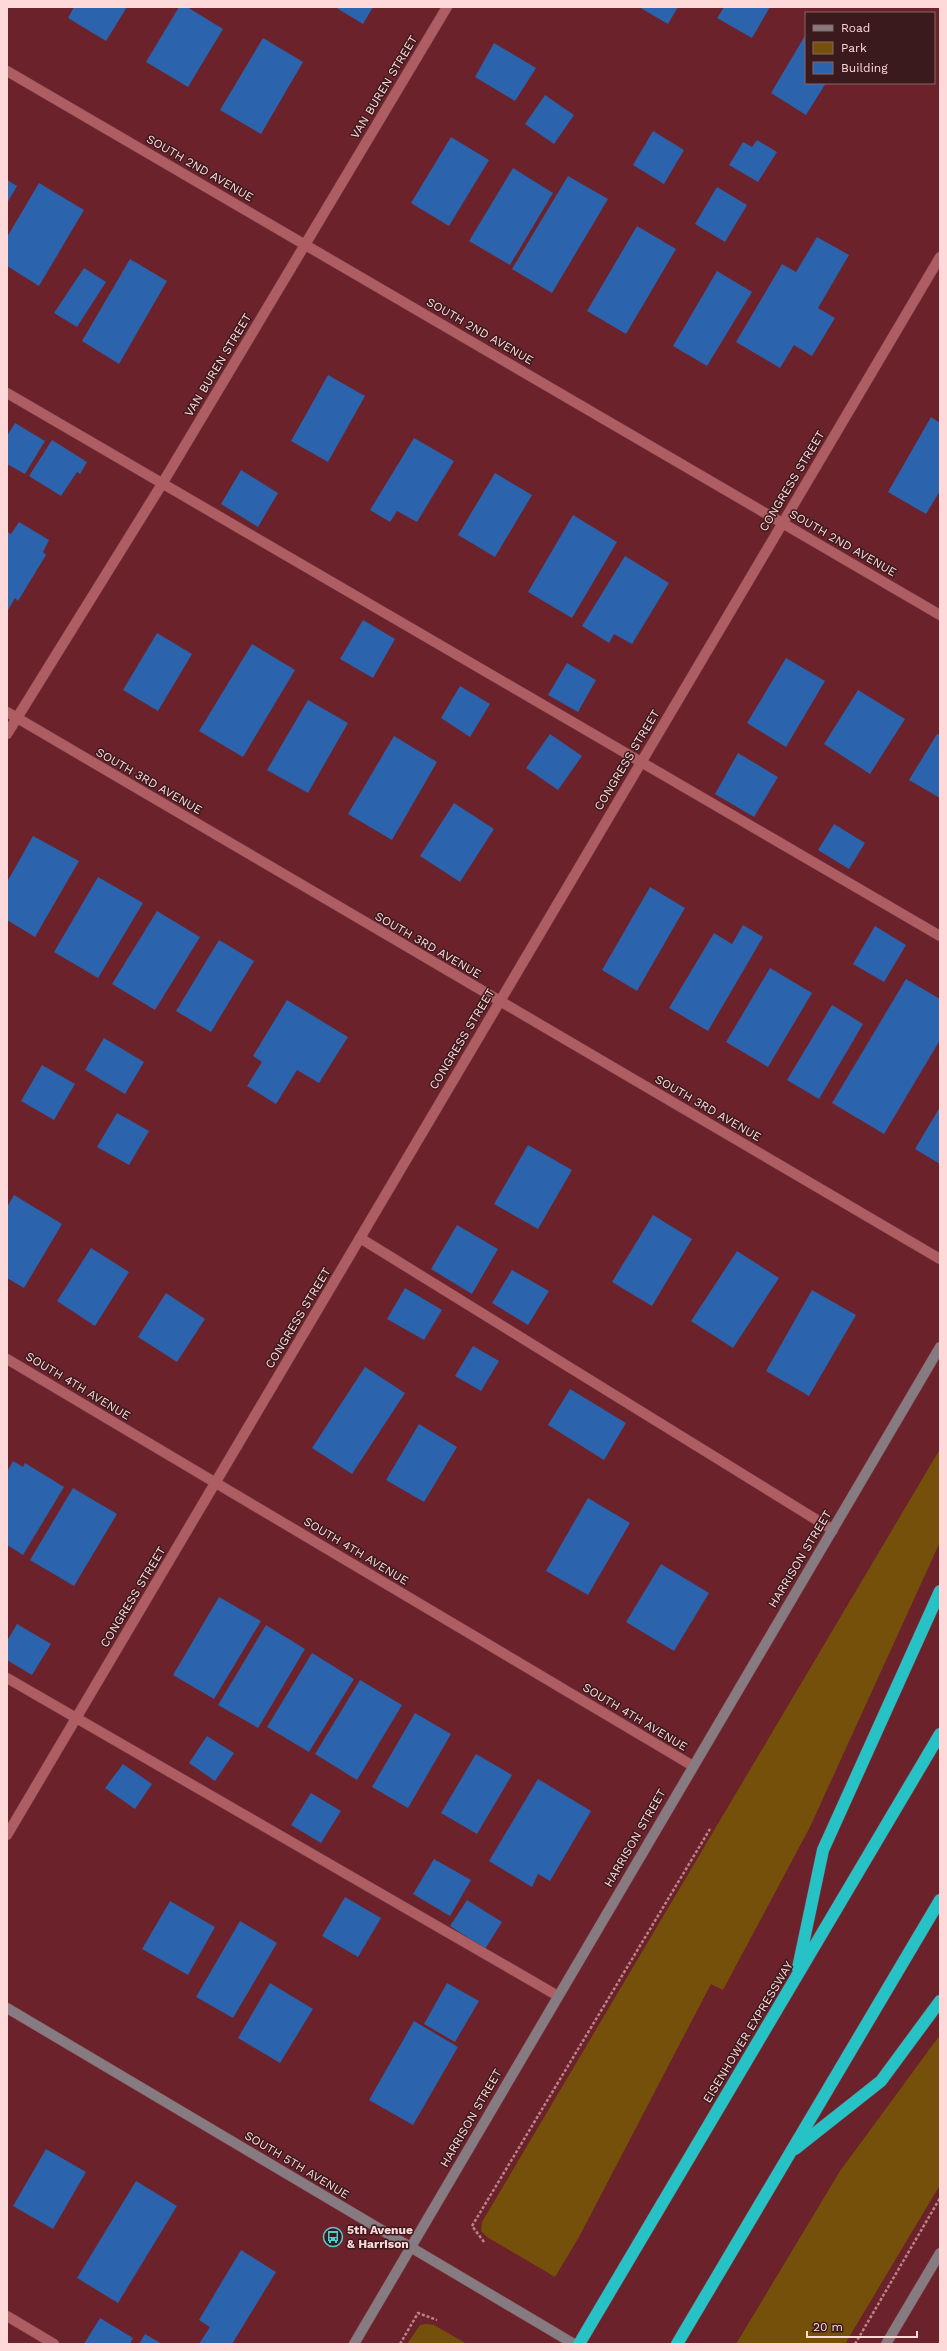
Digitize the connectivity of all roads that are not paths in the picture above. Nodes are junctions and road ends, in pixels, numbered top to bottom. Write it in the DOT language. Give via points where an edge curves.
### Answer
graph roads {
  1 [pos="445,7"];
  2 [pos="7,71"];
  3 [pos="306,244"];
  4 [pos="940,257"];
  5 [pos="7,393"];
  6 [pos="162,484"];
  7 [pos="782,523"];
  8 [pos="940,615"];
  9 [pos="7,712"];
  10 [pos="16,718"];
  11 [pos="7,734"];
  12 [pos="642,761"];
  13 [pos="940,936"];
  14 [pos="500,1002"];
  15 [pos="360,1238"];
  16 [pos="940,1259"];
  17 [pos="940,1347"];
  18 [pos="7,1359"];
  19 [pos="215,1482"];
  20 [pos="833,1530"];
  21 [pos="940,1591"];
  22 [pos="7,1678"];
  23 [pos="76,1718"];
  24 [pos="940,1734"];
  25 [pos="693,1766"];
  26 [pos="7,1834"];
  27 [pos="940,1900"];
  28 [pos="795,1980"];
  29 [pos="558,1996"];
  30 [pos="940,2001"];
  31 [pos="7,2008"];
  32 [pos="790,2154"];
  33 [pos="411,2247"];
  34 [pos="940,2253"];
  35 [pos="7,2316"];
  36 [pos="54,2344"];
  37 [pos="354,2344"];
  38 [pos="574,2344"];
  39 [pos="579,2344"];
  40 [pos="677,2344"];
  41 [pos="886,2344"];
  1 -- 3 [label="street, VAN BUREN STREET"];
  2 -- 3 [label="street, SOUTH 2ND AVENUE"];
  3 -- 6 [label="street, VAN BUREN STREET"];
  3 -- 7 [label="street, SOUTH 2ND AVENUE"];
  4 -- 7 [label="street, CONGRESS STREET"];
  5 -- 6 [label="street"];
  6 -- 10 [label="street, VAN BUREN STREET"];
  6 -- 12 [label="street"];
  7 -- 8 [label="street, SOUTH 2ND AVENUE"];
  7 -- 12 [label="street, CONGRESS STREET"];
  9 -- 10 [label="street, SOUTH 3RD AVENUE"];
  10 -- 11 [label="street, VAN BUREN STREET"];
  10 -- 14 [label="street, SOUTH 3RD AVENUE"];
  12 -- 13 [label="street"];
  12 -- 14 [label="street, CONGRESS STREET"];
  14 -- 15 [label="street, CONGRESS STREET"];
  14 -- 16 [label="street, SOUTH 3RD AVENUE"];
  15 -- 19 [label="street, CONGRESS STREET"];
  15 -- 20 [label="street"];
  17 -- 20 [label="street, HARRISON STREET"];
  18 -- 19 [label="street, SOUTH 4TH AVENUE"];
  19 -- 23 [label="street, CONGRESS STREET"];
  19 -- 25 [label="street, SOUTH 4TH AVENUE"];
  20 -- 25 [label="street, HARRISON STREET"];
  21 -- 28 [label="highway" via="823,1850"];
  22 -- 23 [label="street"];
  23 -- 26 [label="street, CONGRESS STREET"];
  23 -- 29 [label="street"];
  24 -- 28 [label="highway, EISENHOWER EXPRESSWAY"];
  25 -- 29 [label="street, HARRISON STREET"];
  27 -- 32 [label="highway"];
  28 -- 39 [label="highway, EISENHOWER EXPRESSWAY"];
  29 -- 33 [label="street, HARRISON STREET"];
  30 -- 32 [label="highway" via="881,2081"];
  31 -- 33 [label="street, SOUTH 5TH AVENUE"];
  32 -- 40 [label="highway"];
  33 -- 37 [label="street, HARRISON STREET"];
  33 -- 38 [label="street, SOUTH 5TH AVENUE"];
  34 -- 41 [label="street"];
  35 -- 36 [label="street"];
}
